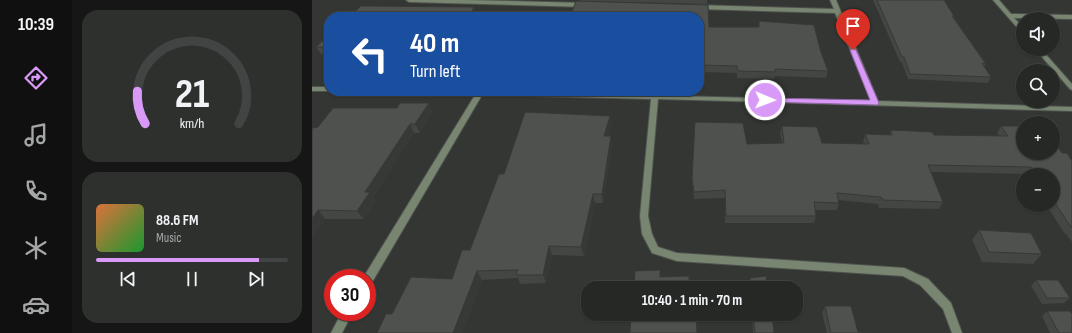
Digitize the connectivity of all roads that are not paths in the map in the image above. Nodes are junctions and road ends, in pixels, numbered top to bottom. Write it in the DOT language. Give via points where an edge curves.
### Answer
graph roads {
  1 [pos="409,0"];
  2 [pos="433,0"];
  3 [pos="833,0"];
  4 [pos="996,0"];
  5 [pos="591,5"];
  6 [pos="694,7"];
  7 [pos="836,11"];
  8 [pos="1010,16"];
  9 [pos="1072,17"];
  10 [pos="1016,23"];
  11 [pos="1044,56"];
  12 [pos="1072,88"];
  13 [pos="312,89"];
  14 [pos="324,89"];
  15 [pos="478,96"];
  16 [pos="596,96"];
  17 [pos="655,97"];
  18 [pos="875,103"];
  19 [pos="1072,109"];
  20 [pos="374,269"];
  21 [pos="343,321"];
  22 [pos="336,333"];
  23 [pos="957,333"];
  1 -- 2 [label="street"];
  2 -- 5 [label="street"];
  3 -- 7 [label="street"];
  4 -- 8 [label="street"];
  6 -- 7 [label="street"];
  7 -- 18 [label="street"];
  8 -- 9 [label="street"];
  8 -- 10 [label="street"];
  11 -- 12 [label="street"];
  13 -- 14 [label="street"];
  15 -- 20 [label="street"];
  16 -- 17 [label="street"];
  17 -- 18 [label="street"];
  17 -- 23 [label="street" via="644,216 647,234 655,250 677,257 904,272 924,282 947,306"];
  18 -- 19 [label="street"];
  21 -- 22 [label="street"];
}
